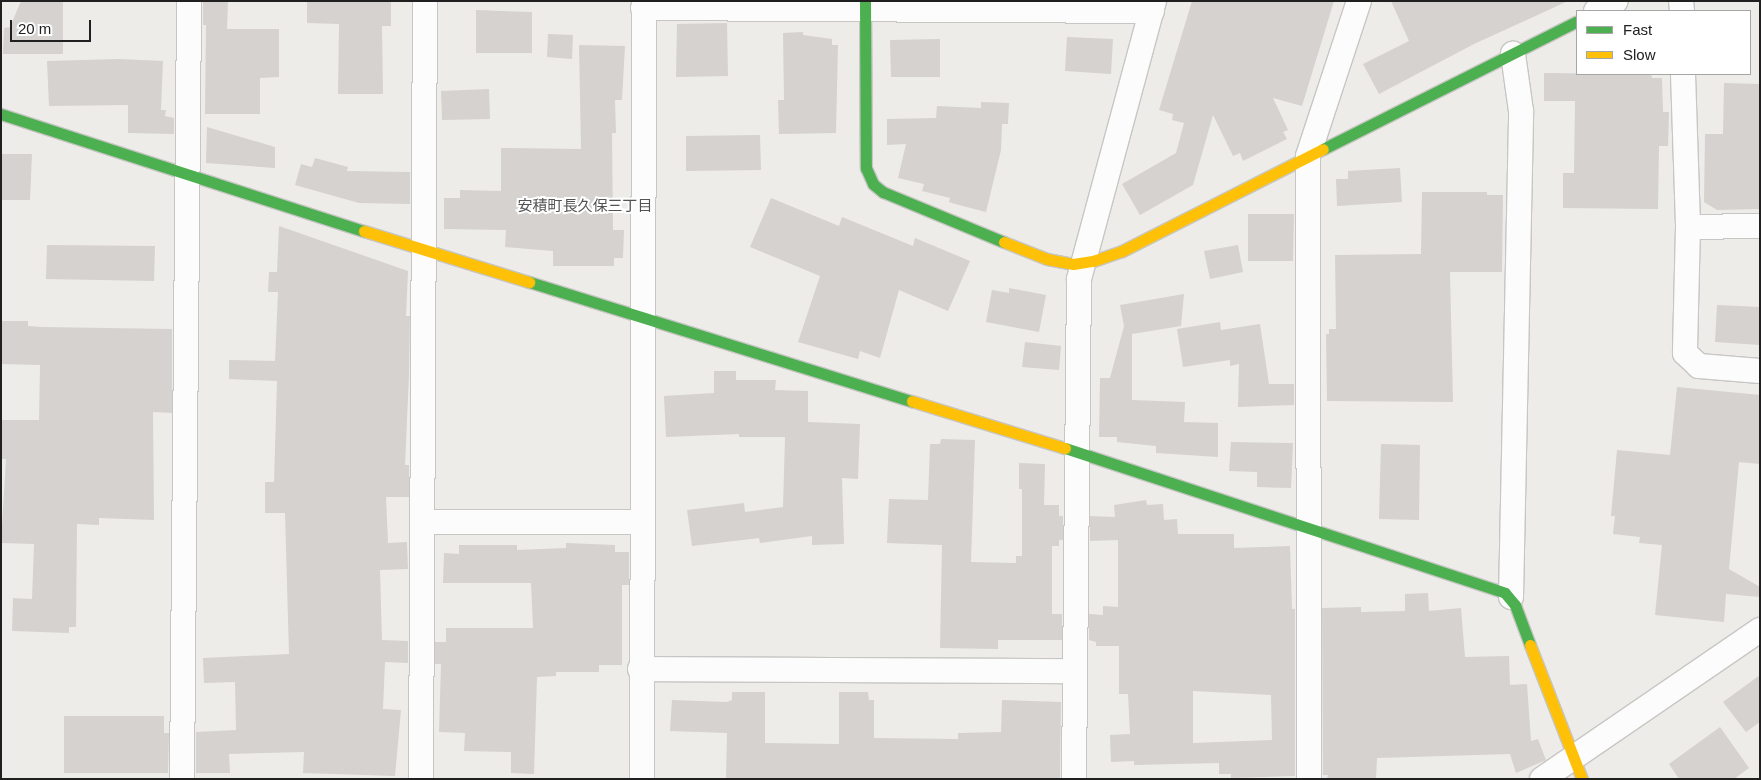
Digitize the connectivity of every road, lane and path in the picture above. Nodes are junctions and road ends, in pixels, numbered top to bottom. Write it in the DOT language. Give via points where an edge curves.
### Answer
graph roads {
  1 [pos="189,1"];
  2 [pos="425,1"];
  3 [pos="1359,1"];
  4 [pos="1616,1"];
  5 [pos="865,4"];
  6 [pos="644,5"];
  7 [pos="1153,6"];
  8 [pos="1598,10"];
  9 [pos="1576,22"];
  10 [pos="1513,54"];
  11 [pos="1683,75"];
  12 [pos="1,114"];
  13 [pos="1308,156"];
  14 [pos="188,176"];
  15 [pos="1760,226"];
  16 [pos="1688,227"];
  17 [pos="426,249"];
  18 [pos="1082,263"];
  19 [pos="645,318"];
  20 [pos="1760,371"];
  21 [pos="1075,451"];
  22 [pos="423,522"];
  23 [pos="642,522"];
  24 [pos="1306,528"];
  25 [pos="1511,597"];
  26 [pos="1760,630"];
  27 [pos="640,669"];
  28 [pos="1073,671"];
  29 [pos="1573,756"];
  30 [pos="182,779"];
  31 [pos="421,779"];
  32 [pos="642,779"];
  33 [pos="1074,779"];
  34 [pos="1309,779"];
  35 [pos="1542,779"];
  36 [pos="1582,779"];
  1 -- 14 [label="street"];
  2 -- 17 [label="street"];
  3 -- 13 [label="street"];
  4 -- 8 [label="street"];
  5 -- 6 [label="street"];
  5 -- 7 [label="street"];
  5 -- 18 [label="street" via="866,168 873,184 883,192 1047,259"];
  6 -- 19 [label="street"];
  7 -- 18 [label="street"];
  9 -- 10 [label="street"];
  10 -- 13 [label="street"];
  10 -- 25 [label="street" via="1522,111"];
  11 -- 16 [label="street"];
  12 -- 14 [label="street"];
  13 -- 18 [label="street" via="1122,251"];
  13 -- 24 [label="street"];
  14 -- 17 [label="street"];
  14 -- 30 [label="street"];
  15 -- 16 [label="street"];
  16 -- 20 [label="street" via="1684,353 1700,366"];
  17 -- 19 [label="street"];
  17 -- 22 [label="street"];
  18 -- 21 [label="street" via="1078,293"];
  19 -- 21 [label="street"];
  19 -- 23 [label="street"];
  21 -- 24 [label="street"];
  21 -- 28 [label="street"];
  22 -- 23 [label="street"];
  22 -- 31 [label="street"];
  23 -- 27 [label="street"];
  24 -- 25 [label="street" via="1493,588"];
  24 -- 34 [label="street"];
  25 -- 29 [label="street"];
  26 -- 29 [label="street"];
  27 -- 28 [label="street"];
  27 -- 32 [label="street"];
  28 -- 33 [label="street"];
  29 -- 35 [label="street"];
  29 -- 36 [label="street"];
}
